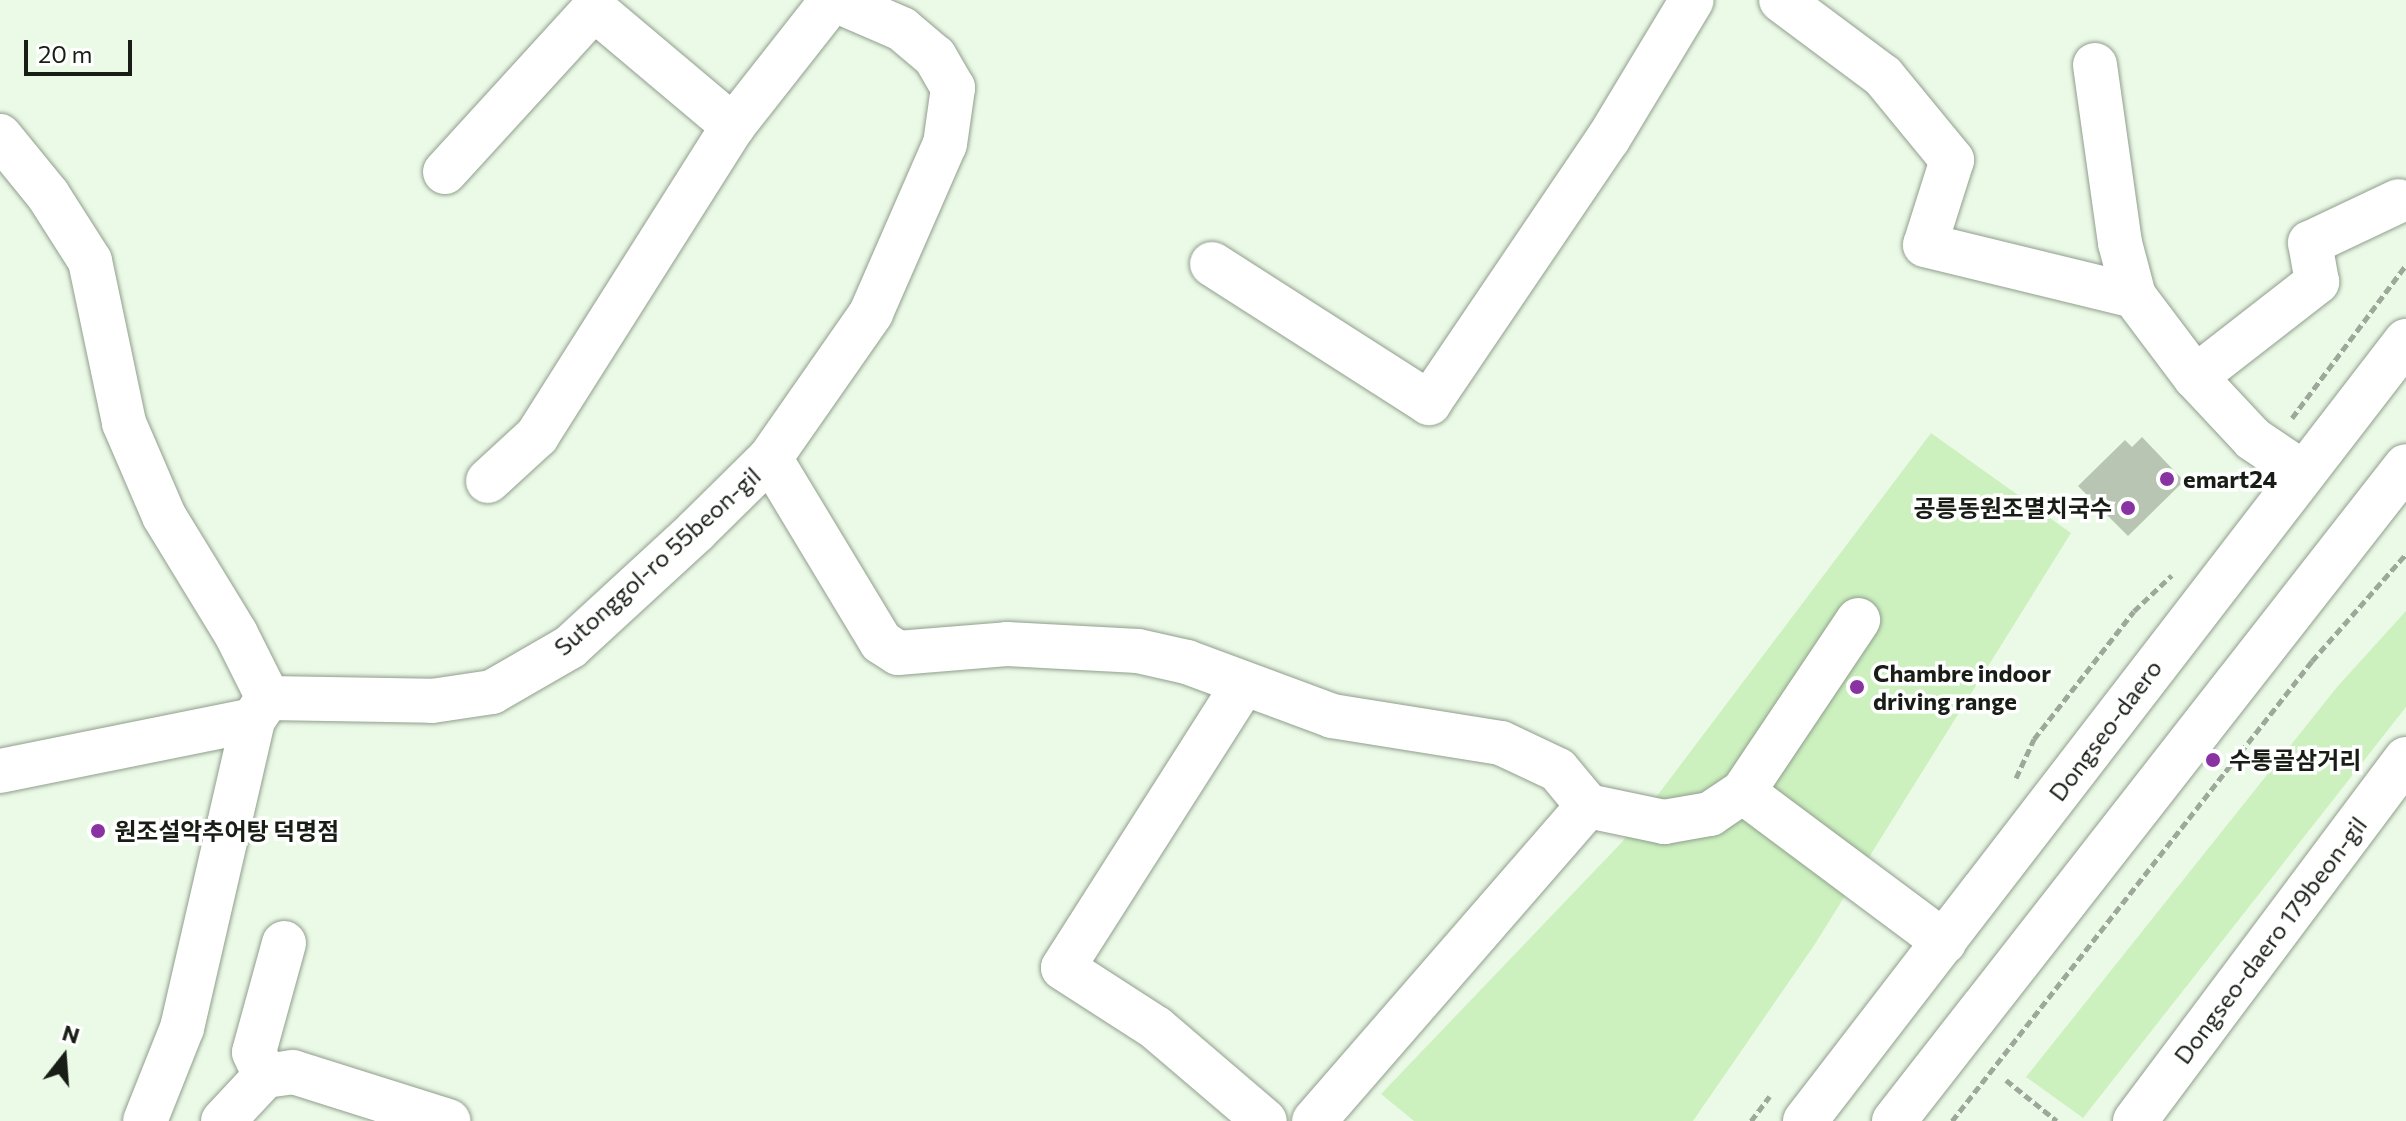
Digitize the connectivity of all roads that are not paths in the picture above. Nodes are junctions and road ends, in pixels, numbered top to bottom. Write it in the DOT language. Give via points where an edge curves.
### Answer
graph roads {
  1 [pos="833,0"];
  2 [pos="1692,0"];
  3 [pos="1781,0"];
  4 [pos="2095,65"];
  5 [pos="733,126"];
  6 [pos="0,136"];
  7 [pos="445,172"];
  8 [pos="2399,201"];
  9 [pos="1212,264"];
  10 [pos="2134,296"];
  11 [pos="2406,341"];
  12 [pos="2195,377"];
  13 [pos="770,458"];
  14 [pos="2406,466"];
  15 [pos="2302,472"];
  16 [pos="488,481"];
  17 [pos="1858,620"];
  18 [pos="1243,685"];
  19 [pos="260,709"];
  20 [pos="2406,759"];
  21 [pos="0,771"];
  22 [pos="1743,792"];
  23 [pos="1588,806"];
  24 [pos="1944,942"];
  25 [pos="284,943"];
  26 [pos="265,1076"];
  27 [pos="145,1121"];
  28 [pos="223,1121"];
  29 [pos="448,1121"];
  30 [pos="1265,1121"];
  31 [pos="1314,1121"];
  32 [pos="1805,1121"];
  33 [pos="1894,1121"];
  34 [pos="2135,1121"];
  1 -- 5 [label="street, Sutonggol-ro 55beon-gil"];
  1 -- 13 [label="street, Sutonggol-ro 55beon-gil" via="902,29 935,57 953,88 947,130 871,313"];
  2 -- 9 [label="street" via="1608,139 1429,403"];
  3 -- 10 [label="street" via="1883,76 1952,160 1925,245"];
  4 -- 10 [label="street" via="2120,243"];
  5 -- 7 [label="street" via="594,9"];
  5 -- 16 [label="street, Sutonggol-ro 55beon-gil" via="537,436"];
  6 -- 19 [label="street" via="48,195 90,261 124,423 164,516 236,634"];
  8 -- 12 [label="street" via="2310,243 2317,282"];
  10 -- 12 [label="street"];
  11 -- 15 [label="street, Dongseo-daero"];
  12 -- 15 [label="street" via="2259,445"];
  13 -- 18 [label="street" via="881,642 898,653 991,645 1085,645 1187,662"];
  13 -- 19 [label="street, Sutonggol-ro 55beon-gil" via="570,647 492,692 432,701"];
  14 -- 33 [label="street"];
  15 -- 24 [label="street, Dongseo-daero"];
  17 -- 22 [label="street"];
  18 -- 23 [label="street" via="1332,716 1501,743 1558,770"];
  18 -- 30 [label="street" via="1063,968 1156,1028"];
  19 -- 21 [label="street, Sutonggol-ro 55beon-gil"];
  19 -- 27 [label="street" via="182,1028"];
  20 -- 34 [label="street, Dongseo-daero 179beon-gil"];
  22 -- 23 [label="street" via="1710,814 1664,822"];
  22 -- 24 [label="street"];
  23 -- 31 [label="street"];
  24 -- 32 [label="street, Dongseo-daero"];
  25 -- 26 [label="street" via="254,1052"];
  26 -- 28 [label="street"];
  26 -- 29 [label="street" via="293,1072"];
}
